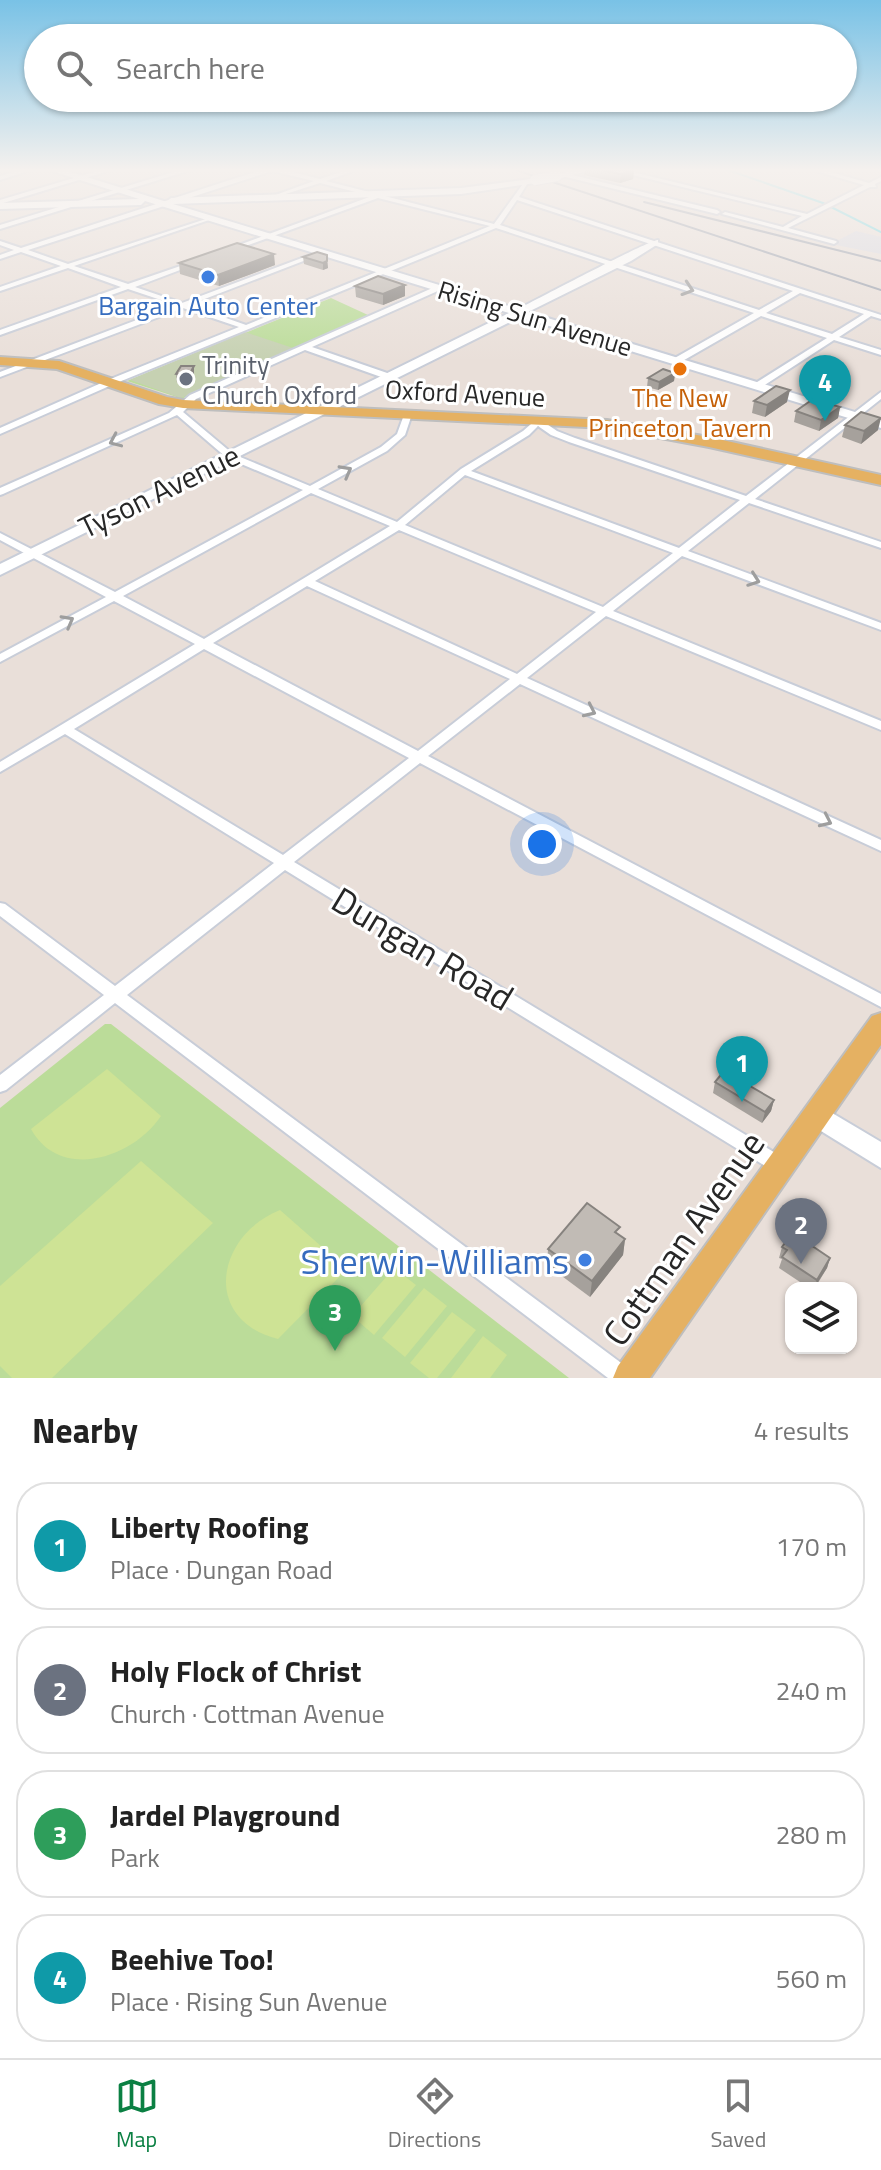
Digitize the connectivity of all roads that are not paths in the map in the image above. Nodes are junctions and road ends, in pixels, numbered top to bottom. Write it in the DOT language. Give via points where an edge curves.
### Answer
graph roads {
  1 [pos="70,233"];
  2 [pos="164,233"];
  3 [pos="260,233"];
  4 [pos="276,233"];
  5 [pos="478,233"];
  6 [pos="518,233"];
  7 [pos="627,233"];
  8 [pos="794,233"];
  9 [pos="269,236"];
  10 [pos="654,242"];
  11 [pos="834,242"];
  12 [pos="0,243"];
  13 [pos="20,250"];
  14 [pos="221,253"];
  15 [pos="320,253"];
  16 [pos="0,257"];
  17 [pos="207,258"];
  18 [pos="614,265"];
  19 [pos="67,266"];
  20 [pos="385,272"];
  21 [pos="128,287"];
  22 [pos="437,288"];
  23 [pos="0,289"];
  24 [pos="800,290"];
  25 [pos="181,306"];
  26 [pos="517,312"];
  27 [pos="760,313"];
  28 [pos="871,313"];
  29 [pos="881,317"];
  30 [pos="246,327"];
  31 [pos="0,333"];
  32 [pos="833,337"];
  33 [pos="304,347"];
  34 [pos="881,353"];
  35 [pos="0,361"];
  36 [pos="676,361"];
  37 [pos="36,362"];
  38 [pos="0,375"];
  39 [pos="387,376"];
  40 [pos="111,382"];
  41 [pos="757,386"];
  42 [pos="881,395"];
  43 [pos="183,404"];
  44 [pos="317,411"];
  45 [pos="408,414"];
  46 [pos="855,416"];
  47 [pos="538,421"];
  48 [pos="881,424"];
  49 [pos="0,431"];
  50 [pos="226,454"];
  51 [pos="797,461"];
  52 [pos="464,471"];
  53 [pos="881,480"];
  54 [pos="312,490"];
  55 [pos="0,492"];
  56 [pos="747,500"];
  57 [pos="399,525"];
  58 [pos="0,536"];
  59 [pos="881,545"];
  60 [pos="29,551"];
  61 [pos="680,552"];
  62 [pos="0,561"];
  63 [pos="0,570"];
  64 [pos="308,582"];
  65 [pos="114,596"];
  66 [pos="606,611"];
  67 [pos="881,627"];
  68 [pos="205,644"];
  69 [pos="0,659"];
  70 [pos="519,679"];
  71 [pos="881,726"];
  72 [pos="65,729"];
  73 [pos="420,756"];
  74 [pos="0,768"];
  75 [pos="881,846"];
  76 [pos="284,863"];
  77 [pos="0,908"];
  78 [pos="116,995"];
  79 [pos="881,1001"];
  80 [pos="881,1024"];
  81 [pos="0,1085"];
  82 [pos="817,1115"];
  83 [pos="881,1156"];
  84 [pos="781,1166"];
  85 [pos="628,1378"];
  1 -- 13 [label="street"];
  2 -- 19 [label="street"];
  3 -- 9 [label="street, Rising Sun Avenue"];
  4 -- 9 [label="street"];
  5 -- 20 [label="street"];
  6 -- 18 [label="street"];
  7 -- 10 [label="street"];
  8 -- 11 [label="street"];
  9 -- 14 [label="street"];
  9 -- 15 [label="street, Rising Sun Avenue"];
  10 -- 18 [label="street, Tyson Avenue"];
  10 -- 24 [label="street"];
  12 -- 13 [label="street"];
  13 -- 16 [label="street"];
  13 -- 19 [label="street"];
  15 -- 20 [label="street, Rising Sun Avenue"];
  15 -- 25 [label="street"];
  17 -- 21 [label="street"];
  18 -- 26 [label="street, Tyson Avenue"];
  18 -- 27 [label="street, one-way"];
  19 -- 21 [label="street"];
  19 -- 23 [label="street"];
  20 -- 22 [label="street, Rising Sun Avenue"];
  20 -- 30 [label="street"];
  21 -- 25 [label="street"];
  21 -- 31 [label="street"];
  22 -- 26 [label="street, Rising Sun Avenue"];
  22 -- 33 [label="street"];
  24 -- 27 [label="street"];
  24 -- 28 [label="street"];
  25 -- 30 [label="street"];
  25 -- 37 [label="street"];
  26 -- 36 [label="street, Rising Sun Avenue"];
  26 -- 39 [label="street, Tyson Avenue"];
  27 -- 32 [label="street"];
  27 -- 36 [label="street"];
  28 -- 29 [label="street"];
  28 -- 32 [label="street"];
  30 -- 40 [label="street"];
  32 -- 34 [label="street"];
  32 -- 41 [label="street"];
  33 -- 39 [label="street"];
  33 -- 43 [label="street"];
  35 -- 37 [label="main road, Oxford Avenue"];
  36 -- 41 [label="street, Rising Sun Avenue"];
  37 -- 38 [label="street"];
  37 -- 40 [label="main road, Oxford Avenue"];
  39 -- 44 [label="street, Tyson Avenue"];
  40 -- 43 [label="main road, Oxford Avenue"];
  40 -- 49 [label="street"];
  41 -- 46 [label="street, Rising Sun Avenue"];
  42 -- 46 [label="street"];
  43 -- 44 [label="main road, Oxford Avenue"];
  43 -- 50 [label="street" via="182,416"];
  43 -- 55 [label="street, one-way" via="172,415"];
  44 -- 45 [label="main road, Oxford Avenue"];
  44 -- 50 [label="street, Tyson Avenue"];
  45 -- 47 [label="main road, Oxford Avenue"];
  54 -- 45 [label="street, one-way" via="391,444 401,435"];
  46 -- 48 [label="street, Rising Sun Avenue"];
  46 -- 51 [label="street"];
  47 -- 51 [label="main road, Oxford Avenue" via="607,424"];
  47 -- 52 [label="street"];
  47 -- 56 [label="street" via="554,433"];
  50 -- 54 [label="street"];
  50 -- 60 [label="street, Tyson Avenue"];
  51 -- 53 [label="main road, Oxford Avenue"];
  51 -- 56 [label="street"];
  52 -- 57 [label="street"];
  52 -- 61 [label="street"];
  54 -- 57 [label="street"];
  54 -- 65 [label="street"];
  56 -- 59 [label="street"];
  56 -- 61 [label="street"];
  57 -- 64 [label="street"];
  57 -- 66 [label="street"];
  58 -- 60 [label="street"];
  60 -- 62 [label="street, Tyson Avenue"];
  60 -- 63 [label="street, Tyson Avenue"];
  60 -- 65 [label="street"];
  61 -- 66 [label="street"];
  61 -- 67 [label="street, one-way"];
  64 -- 68 [label="street"];
  64 -- 70 [label="street"];
  65 -- 68 [label="street"];
  69 -- 65 [label="street, one-way"];
  66 -- 70 [label="street"];
  66 -- 71 [label="street"];
  68 -- 72 [label="street"];
  68 -- 73 [label="street"];
  70 -- 73 [label="street"];
  70 -- 75 [label="street, one-way"];
  72 -- 74 [label="street"];
  72 -- 76 [label="street, Dungan Road"];
  73 -- 76 [label="street"];
  73 -- 79 [label="street"];
  76 -- 78 [label="street"];
  76 -- 84 [label="street, Dungan Road"];
  77 -- 78 [label="street"];
  78 -- 81 [label="street"];
  78 -- 85 [label="street"];
  80 -- 82 [label="main road, Cottman Avenue"];
  82 -- 83 [label="street"];
  82 -- 84 [label="main road, Cottman Avenue"];
  84 -- 85 [label="main road, Cottman Avenue"];
}
